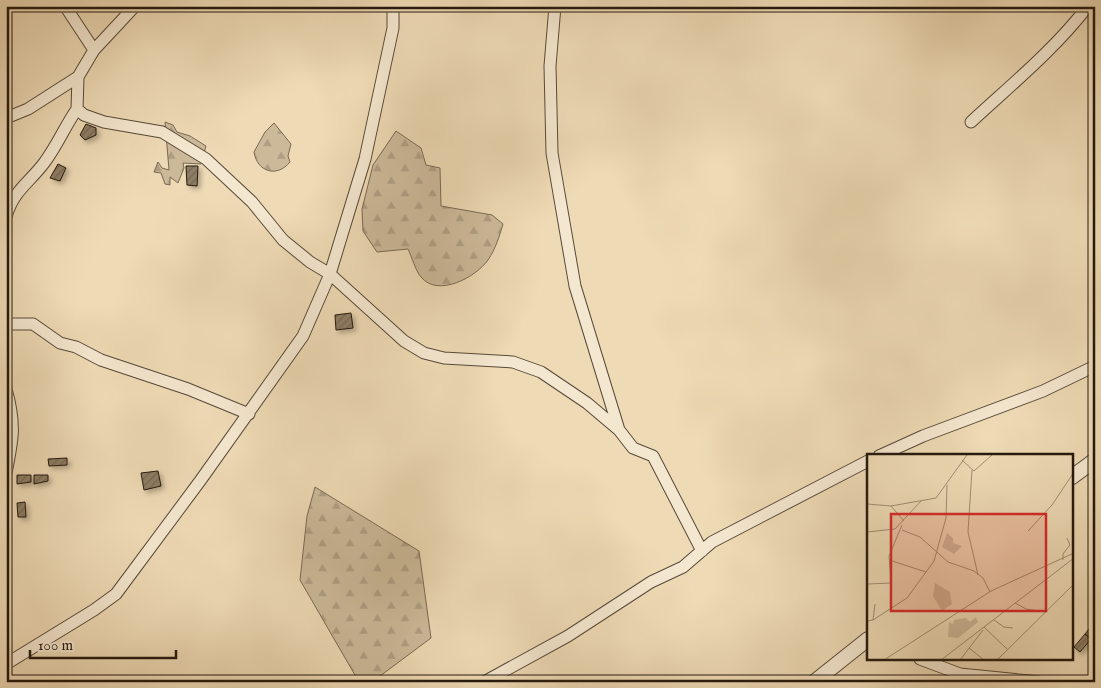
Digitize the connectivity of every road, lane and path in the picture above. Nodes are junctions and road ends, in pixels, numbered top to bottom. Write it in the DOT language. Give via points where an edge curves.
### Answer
graph roads {
  1 [pos="65,6"];
  2 [pos="135,6"];
  3 [pos="393,6"];
  4 [pos="555,6"];
  5 [pos="1088,6"];
  6 [pos="94,50"];
  7 [pos="78,77"];
  8 [pos="77,109"];
  9 [pos="6,118"];
  10 [pos="971,122"];
  11 [pos="6,217"];
  12 [pos="330,274"];
  13 [pos="6,324"];
  14 [pos="1095,366"];
  15 [pos="6,389"];
  16 [pos="249,414"];
  17 [pos="619,430"];
  18 [pos="883,454"];
  19 [pos="1095,460"];
  20 [pos="867,461"];
  21 [pos="6,474"];
  22 [pos="1074,476"];
  23 [pos="702,551"];
  24 [pos="867,640"];
  25 [pos="923,660"];
  26 [pos="6,664"];
  27 [pos="484,682"];
  28 [pos="814,682"];
  29 [pos="1039,682"];
  1 -- 6 [label="street"];
  2 -- 6 [label="street"];
  3 -- 12 [label="street" via="392,28 366,160"];
  4 -- 17 [label="street" via="550,66 552,153 575,286"];
  5 -- 10 [label="street" via="1031,69"];
  6 -- 7 [label="street"];
  7 -- 8 [label="street"];
  7 -- 9 [label="street"];
  8 -- 11 [label="street" via="43,164 16,193"];
  8 -- 12 [label="street" via="104,122 162,132 206,159 252,202 283,240"];
  12 -- 16 [label="street" via="303,336"];
  12 -- 17 [label="street" via="404,341 424,353 444,358 513,362 541,372 587,403"];
  13 -- 16 [label="street" via="33,324 60,343 76,347 100,360 188,389"];
  14 -- 18 [label="street" via="1043,391"];
  15 -- 21 [label="street" via="14,437"];
  16 -- 26 [label="street" via="116,594"];
  17 -- 23 [label="street" via="633,448 654,456"];
  19 -- 22 [label="street"];
  20 -- 23 [label="street" via="719,538"];
  23 -- 27 [label="street" via="683,568 651,582 568,636"];
  24 -- 28 [label="street"];
  25 -- 29 [label="street" via="960,674"];
}
